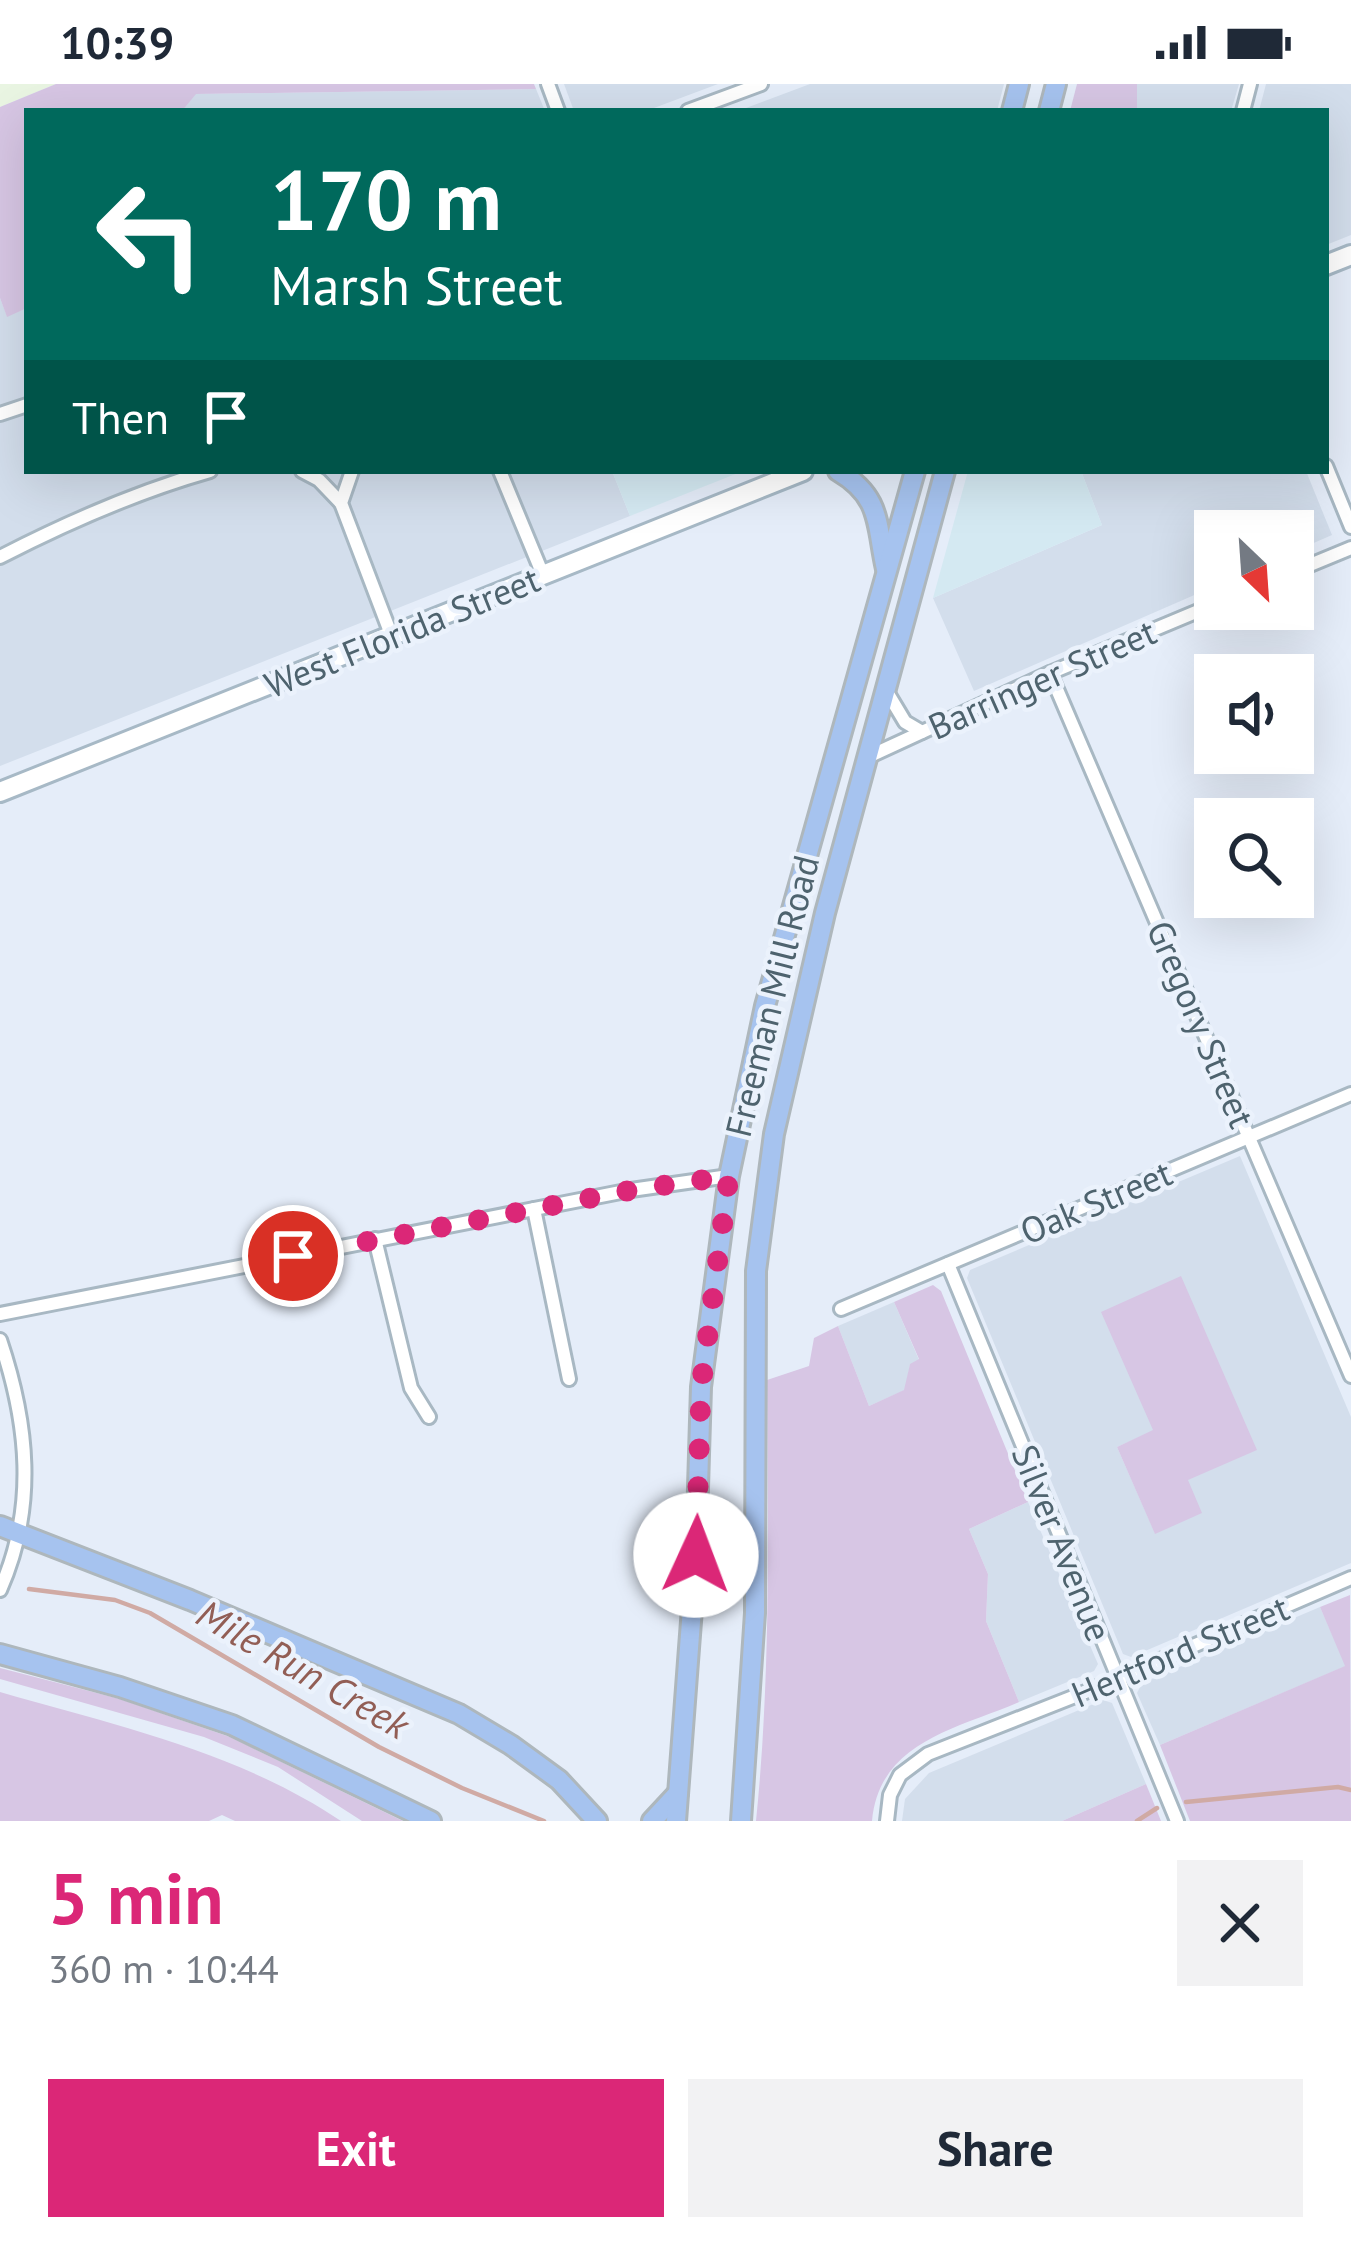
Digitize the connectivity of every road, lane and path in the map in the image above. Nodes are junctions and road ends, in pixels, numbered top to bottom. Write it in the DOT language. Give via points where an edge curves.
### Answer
graph roads {
  1 [pos="761,84"];
  2 [pos="696,108"];
  3 [pos="1329,473"];
  4 [pos="200,474"];
  5 [pos="308,474"];
  6 [pos="351,474"];
  7 [pos="501,474"];
  8 [pos="796,474"];
  9 [pos="843,474"];
  10 [pos="914,474"];
  11 [pos="944,474"];
  12 [pos="341,503"];
  13 [pos="1351,527"];
  14 [pos="1351,548"];
  15 [pos="0,557"];
  16 [pos="1314,563"];
  17 [pos="886,571"];
  18 [pos="543,575"];
  19 [pos="1194,613"];
  20 [pos="392,637"];
  21 [pos="1050,673"];
  22 [pos="887,692"];
  23 [pos="922,732"];
  24 [pos="870,756"];
  25 [pos="0,792"];
  26 [pos="1351,1094"];
  27 [pos="1250,1137"];
  28 [pos="729,1176"];
  29 [pos="534,1208"];
  30 [pos="375,1239"];
  31 [pos="948,1264"];
  32 [pos="841,1309"];
  33 [pos="0,1314"];
  34 [pos="0,1340"];
  35 [pos="1351,1376"];
  36 [pos="569,1378"];
  37 [pos="429,1418"];
  38 [pos="9,1530"];
  39 [pos="1351,1578"];
  40 [pos="0,1590"];
  41 [pos="0,1654"];
  42 [pos="1118,1677"];
  43 [pos="679,1793"];
  44 [pos="598,1820"];
  45 [pos="430,1821"];
  46 [pos="652,1821"];
  47 [pos="676,1821"];
  48 [pos="741,1821"];
  49 [pos="887,1821"];
  50 [pos="1177,1821"];
  1 -- 2 [label="street"];
  3 -- 13 [label="street"];
  4 -- 15 [label="street"];
  5 -- 12 [label="street"];
  6 -- 12 [label="street"];
  7 -- 18 [label="street"];
  8 -- 18 [label="main road, West Florida Street"];
  9 -- 17 [label="main road" via="871,499"];
  10 -- 17 [label="main road, Freeman Mill Road"];
  11 -- 22 [label="main road, Freeman Mill Road"];
  12 -- 20 [label="street"];
  14 -- 16 [label="street"];
  17 -- 28 [label="main road, Freeman Mill Road" via="765,1006"];
  18 -- 20 [label="main road, West Florida Street"];
  19 -- 21 [label="street, Barringer Street"];
  20 -- 25 [label="main road, West Florida Street"];
  21 -- 23 [label="street, Barringer Street"];
  21 -- 27 [label="street, Gregory Street"];
  22 -- 23 [label="street" via="905,722"];
  22 -- 24 [label="main road, Freeman Mill Road"];
  23 -- 24 [label="street, Barringer Street"];
  24 -- 48 [label="main road, Freeman Mill Road" via="790,1055 756,1271 755,1613"];
  26 -- 27 [label="street, Oak Street"];
  27 -- 31 [label="street, Oak Street"];
  27 -- 35 [label="street, Gregory Street"];
  28 -- 29 [label="street"];
  28 -- 43 [label="main road, Freeman Mill Road" via="701,1387"];
  29 -- 30 [label="street"];
  29 -- 36 [label="street"];
  30 -- 33 [label="street"];
  30 -- 37 [label="street" via="411,1388"];
  31 -- 32 [label="street, Oak Street"];
  31 -- 42 [label="street, Silver Avenue"];
  34 -- 38 [label="street" via="28,1476"];
  38 -- 40 [label="street"];
  38 -- 44 [label="main road" via="459,1714 559,1780"];
  39 -- 42 [label="street, Hertford Street"];
  41 -- 45 [label="main road" via="232,1725"];
  42 -- 49 [label="street, Hertford Street" via="928,1754 900,1775"];
  42 -- 50 [label="street, Silver Avenue"];
  43 -- 46 [label="main road"];
  43 -- 47 [label="main road, Freeman Mill Road"];
}
